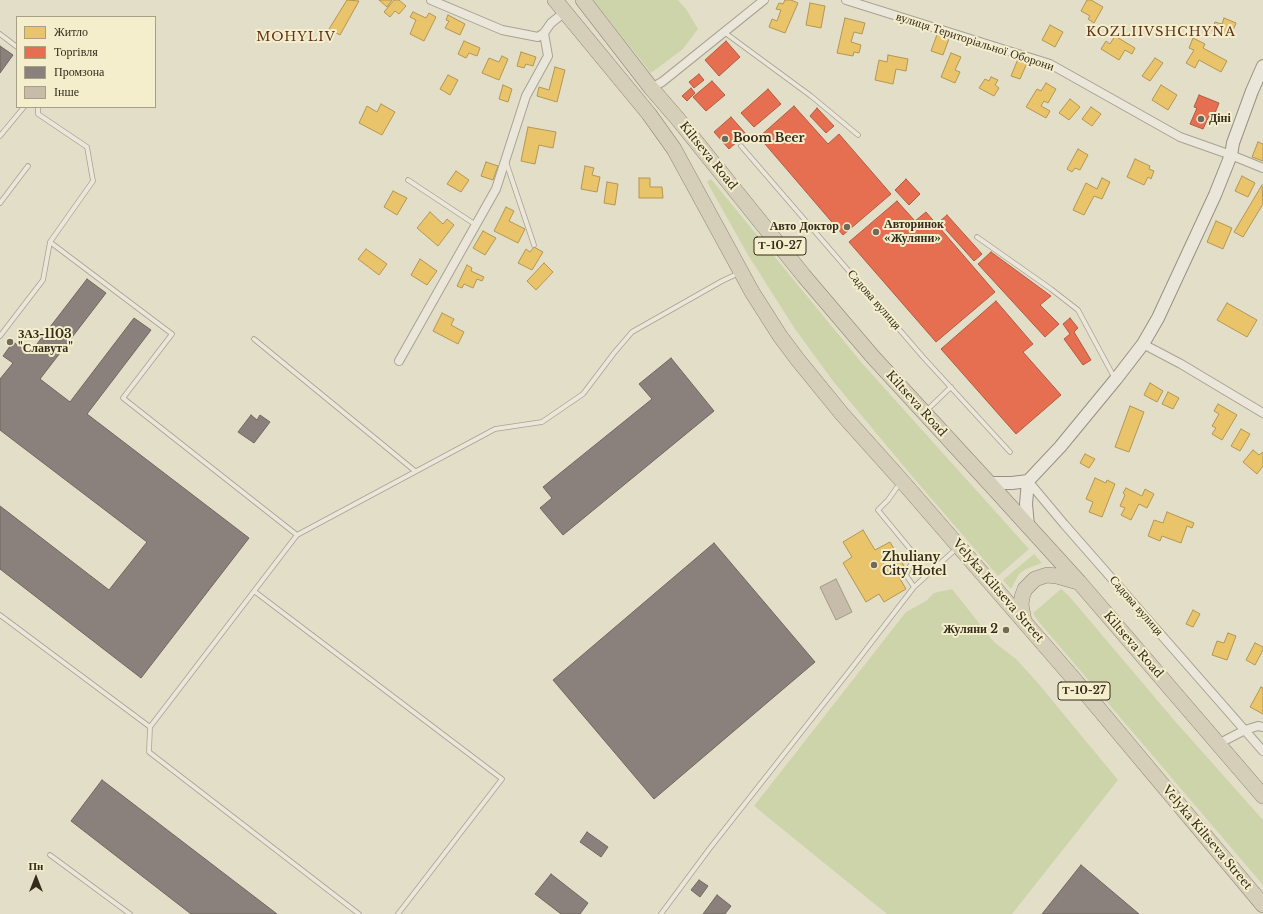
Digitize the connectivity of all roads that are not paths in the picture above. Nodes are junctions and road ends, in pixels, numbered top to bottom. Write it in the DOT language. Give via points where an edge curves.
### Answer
graph roads {
  1 [pos="431,0"];
  2 [pos="555,0"];
  3 [pos="583,0"];
  4 [pos="764,0"];
  5 [pos="846,0"];
  6 [pos="565,12"];
  7 [pos="724,31"];
  8 [pos="544,33"];
  9 [pos="0,34"];
  10 [pos="16,46"];
  11 [pos="1263,66"];
  12 [pos="651,88"];
  13 [pos="23,108"];
  14 [pos="38,108"];
  15 [pos="858,135"];
  16 [pos="0,136"];
  17 [pos="741,146"];
  18 [pos="1231,155"];
  19 [pos="505,159"];
  20 [pos="28,166"];
  21 [pos="1263,168"];
  22 [pos="408,180"];
  23 [pos="0,203"];
  24 [pos="476,225"];
  25 [pos="977,237"];
  26 [pos="50,242"];
  27 [pos="534,245"];
  28 [pos="741,272"];
  29 [pos="0,336"];
  30 [pos="254,338"];
  31 [pos="1144,344"];
  32 [pos="399,361"];
  33 [pos="1116,379"];
  34 [pos="950,387"];
  35 [pos="924,412"];
  36 [pos="1263,413"];
  37 [pos="1010,452"];
  38 [pos="415,471"];
  39 [pos="902,481"];
  40 [pos="1028,481"];
  41 [pos="990,483"];
  42 [pos="1028,526"];
  43 [pos="297,535"];
  44 [pos="958,546"];
  45 [pos="1079,582"];
  46 [pos="914,587"];
  47 [pos="254,591"];
  48 [pos="0,615"];
  49 [pos="1024,622"];
  50 [pos="150,727"];
  51 [pos="1263,727"];
  52 [pos="1245,730"];
  53 [pos="1218,744"];
  54 [pos="1263,751"];
  55 [pos="1263,796"];
  56 [pos="50,855"];
  57 [pos="1263,905"];
  58 [pos="130,914"];
  59 [pos="359,914"];
  60 [pos="398,914"];
  61 [pos="661,914"];
  1 -- 8 [label="street" via="502,30 538,37"];
  2 -- 6 [label="highway, Kiltseva Road / Т-10-27"];
  3 -- 12 [label="highway, Kiltseva Road / Т-10-27"];
  4 -- 7 [label="street"];
  5 -- 18 [label="street, вулиця Територіальної Оборони" via="1050,64 1180,137"];
  6 -- 8 [label="street" via="551,22"];
  6 -- 28 [label="highway, Kiltseva Road / Т-10-27" via="649,114 674,149"];
  7 -- 12 [label="street" via="662,82"];
  7 -- 15 [label="lane"];
  8 -- 19 [label="street" via="548,56 526,96"];
  9 -- 10 [label="lane"];
  11 -- 18 [label="street" via="1246,107"];
  12 -- 35 [label="highway, Kiltseva Road / Т-10-27" via="804,276"];
  13 -- 16 [label="lane"];
  14 -- 26 [label="lane" via="38,114 87,147 94,181"];
  17 -- 34 [label="lane, Садова вулиця"];
  18 -- 21 [label="street, вулиця Територіальної Оборони"];
  18 -- 31 [label="street" via="1197,235"];
  19 -- 24 [label="street" via="496,189"];
  19 -- 27 [label="lane"];
  20 -- 23 [label="lane"];
  22 -- 24 [label="lane"];
  24 -- 32 [label="street"];
  25 -- 33 [label="lane" via="1078,310"];
  26 -- 29 [label="lane" via="43,280"];
  26 -- 43 [label="lane" via="172,334 123,398"];
  28 -- 38 [label="lane" via="632,332 583,394 542,422 495,429"];
  28 -- 39 [label="highway, Velyka Kiltseva Street / Т-10-27" via="798,360"];
  30 -- 38 [label="lane"];
  31 -- 33 [label="street"];
  31 -- 36 [label="street"];
  33 -- 40 [label="street" via="1060,447"];
  34 -- 35 [label="lane"];
  34 -- 37 [label="lane, Садова вулиця"];
  35 -- 41 [label="highway, Kiltseva Road / Т-10-27"];
  38 -- 43 [label="lane"];
  39 -- 44 [label="highway, Velyka Kiltseva Street / Т-10-27"];
  39 -- 46 [label="lane" via="878,510 915,555 906,575"];
  40 -- 41 [label="street"];
  40 -- 42 [label="street"];
  40 -- 52 [label="street, Садова вулиця"];
  41 -- 42 [label="highway, Kiltseva Road / Т-10-27"];
  42 -- 45 [label="highway, Kiltseva Road / Т-10-27"];
  43 -- 47 [label="lane"];
  44 -- 46 [label="lane"];
  44 -- 49 [label="highway, Velyka Kiltseva Street / Т-10-27"];
  45 -- 49 [label="highway" via="1047,575 1035,579 1025,589 1022,597"];
  45 -- 53 [label="highway, Kiltseva Road / Т-10-27"];
  46 -- 61 [label="lane"];
  47 -- 50 [label="lane"];
  47 -- 60 [label="lane" via="502,779"];
  48 -- 50 [label="lane"];
  49 -- 57 [label="highway, Velyka Kiltseva Street / Т-10-27"];
  50 -- 59 [label="lane" via="149,752"];
  51 -- 52 [label="street"];
  52 -- 53 [label="street"];
  52 -- 54 [label="street, Садова вулиця"];
  53 -- 55 [label="highway, Kiltseva Road / Т-10-27"];
  56 -- 58 [label="lane"];
}
